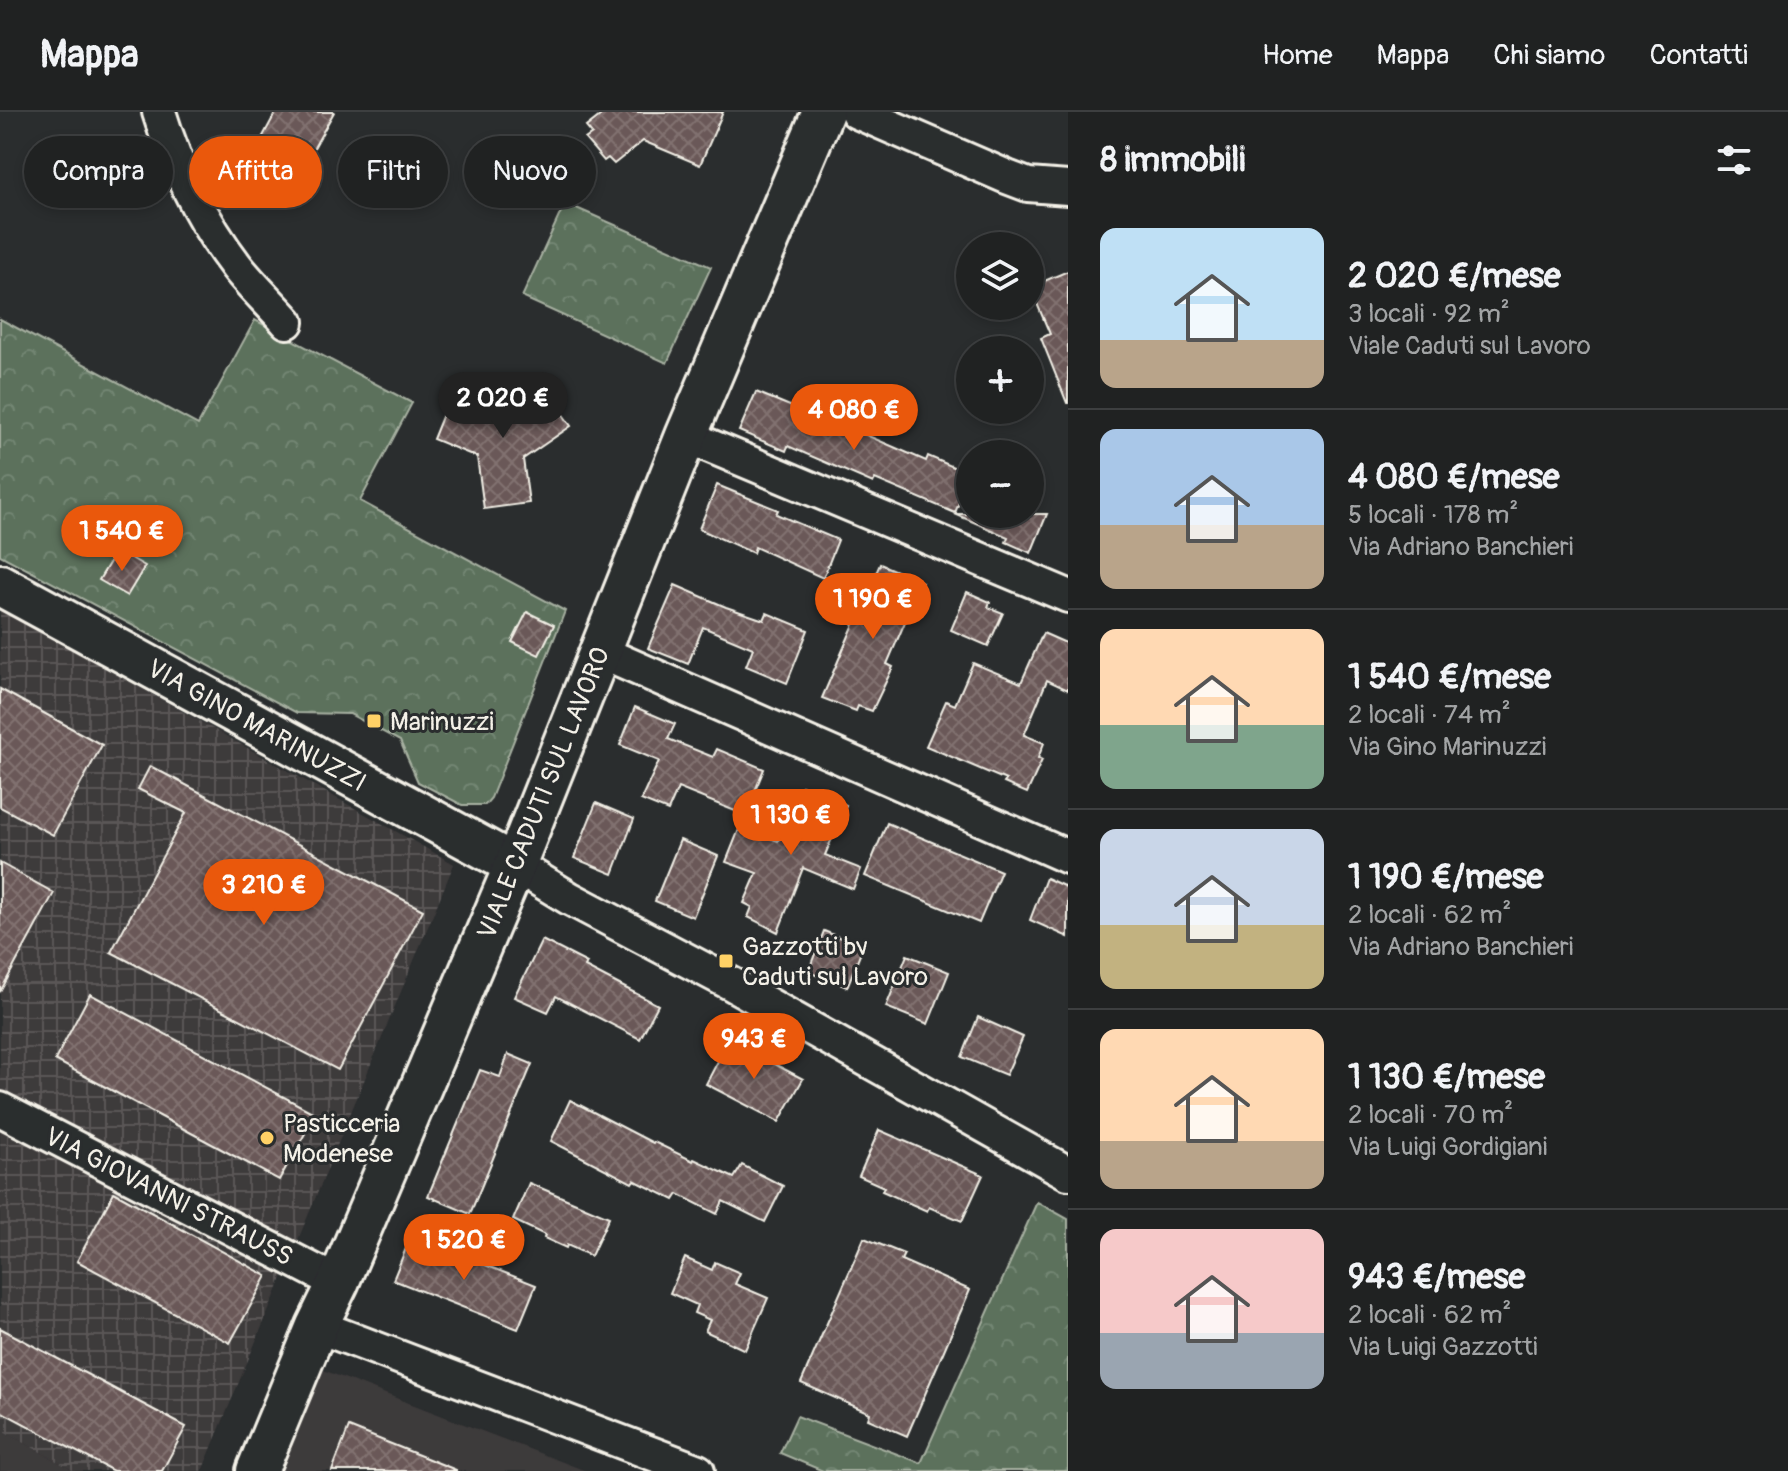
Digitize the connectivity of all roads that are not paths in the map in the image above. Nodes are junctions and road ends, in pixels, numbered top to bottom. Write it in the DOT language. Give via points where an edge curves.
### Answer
graph roads {
  1 [pos="159,112"];
  2 [pos="823,112"];
  3 [pos="857,112"];
  4 [pos="1068,188"];
  5 [pos="287,322"];
  6 [pos="686,436"];
  7 [pos="0,585"];
  8 [pos="1068,596"];
  9 [pos="600,652"];
  10 [pos="1068,857"];
  11 [pos="515,865"];
  12 [pos="0,1109"];
  13 [pos="1068,1173"];
  14 [pos="338,1283"];
  15 [pos="317,1326"];
  16 [pos="257,1471"];
  17 [pos="698,1471"];
  1 -- 5 [label="street" via="200,213"];
  2 -- 6 [label="street, VIALE CADUTI SUL LAVORO"];
  3 -- 4 [label="street" via="1028,185"];
  6 -- 8 [label="street"];
  6 -- 9 [label="street, VIALE CADUTI SUL LAVORO"];
  7 -- 11 [label="street, VIA GINO MARINUZZI"];
  9 -- 10 [label="street"];
  9 -- 11 [label="street, VIALE CADUTI SUL LAVORO"];
  11 -- 13 [label="street"];
  11 -- 14 [label="street, VIALE CADUTI SUL LAVORO"];
  12 -- 14 [label="street, VIA GIOVANNI STRAUSS"];
  14 -- 15 [label="street, VIALE CADUTI SUL LAVORO"];
  15 -- 16 [label="street, VIALE CADUTI SUL LAVORO"];
  15 -- 17 [label="street"];
}
